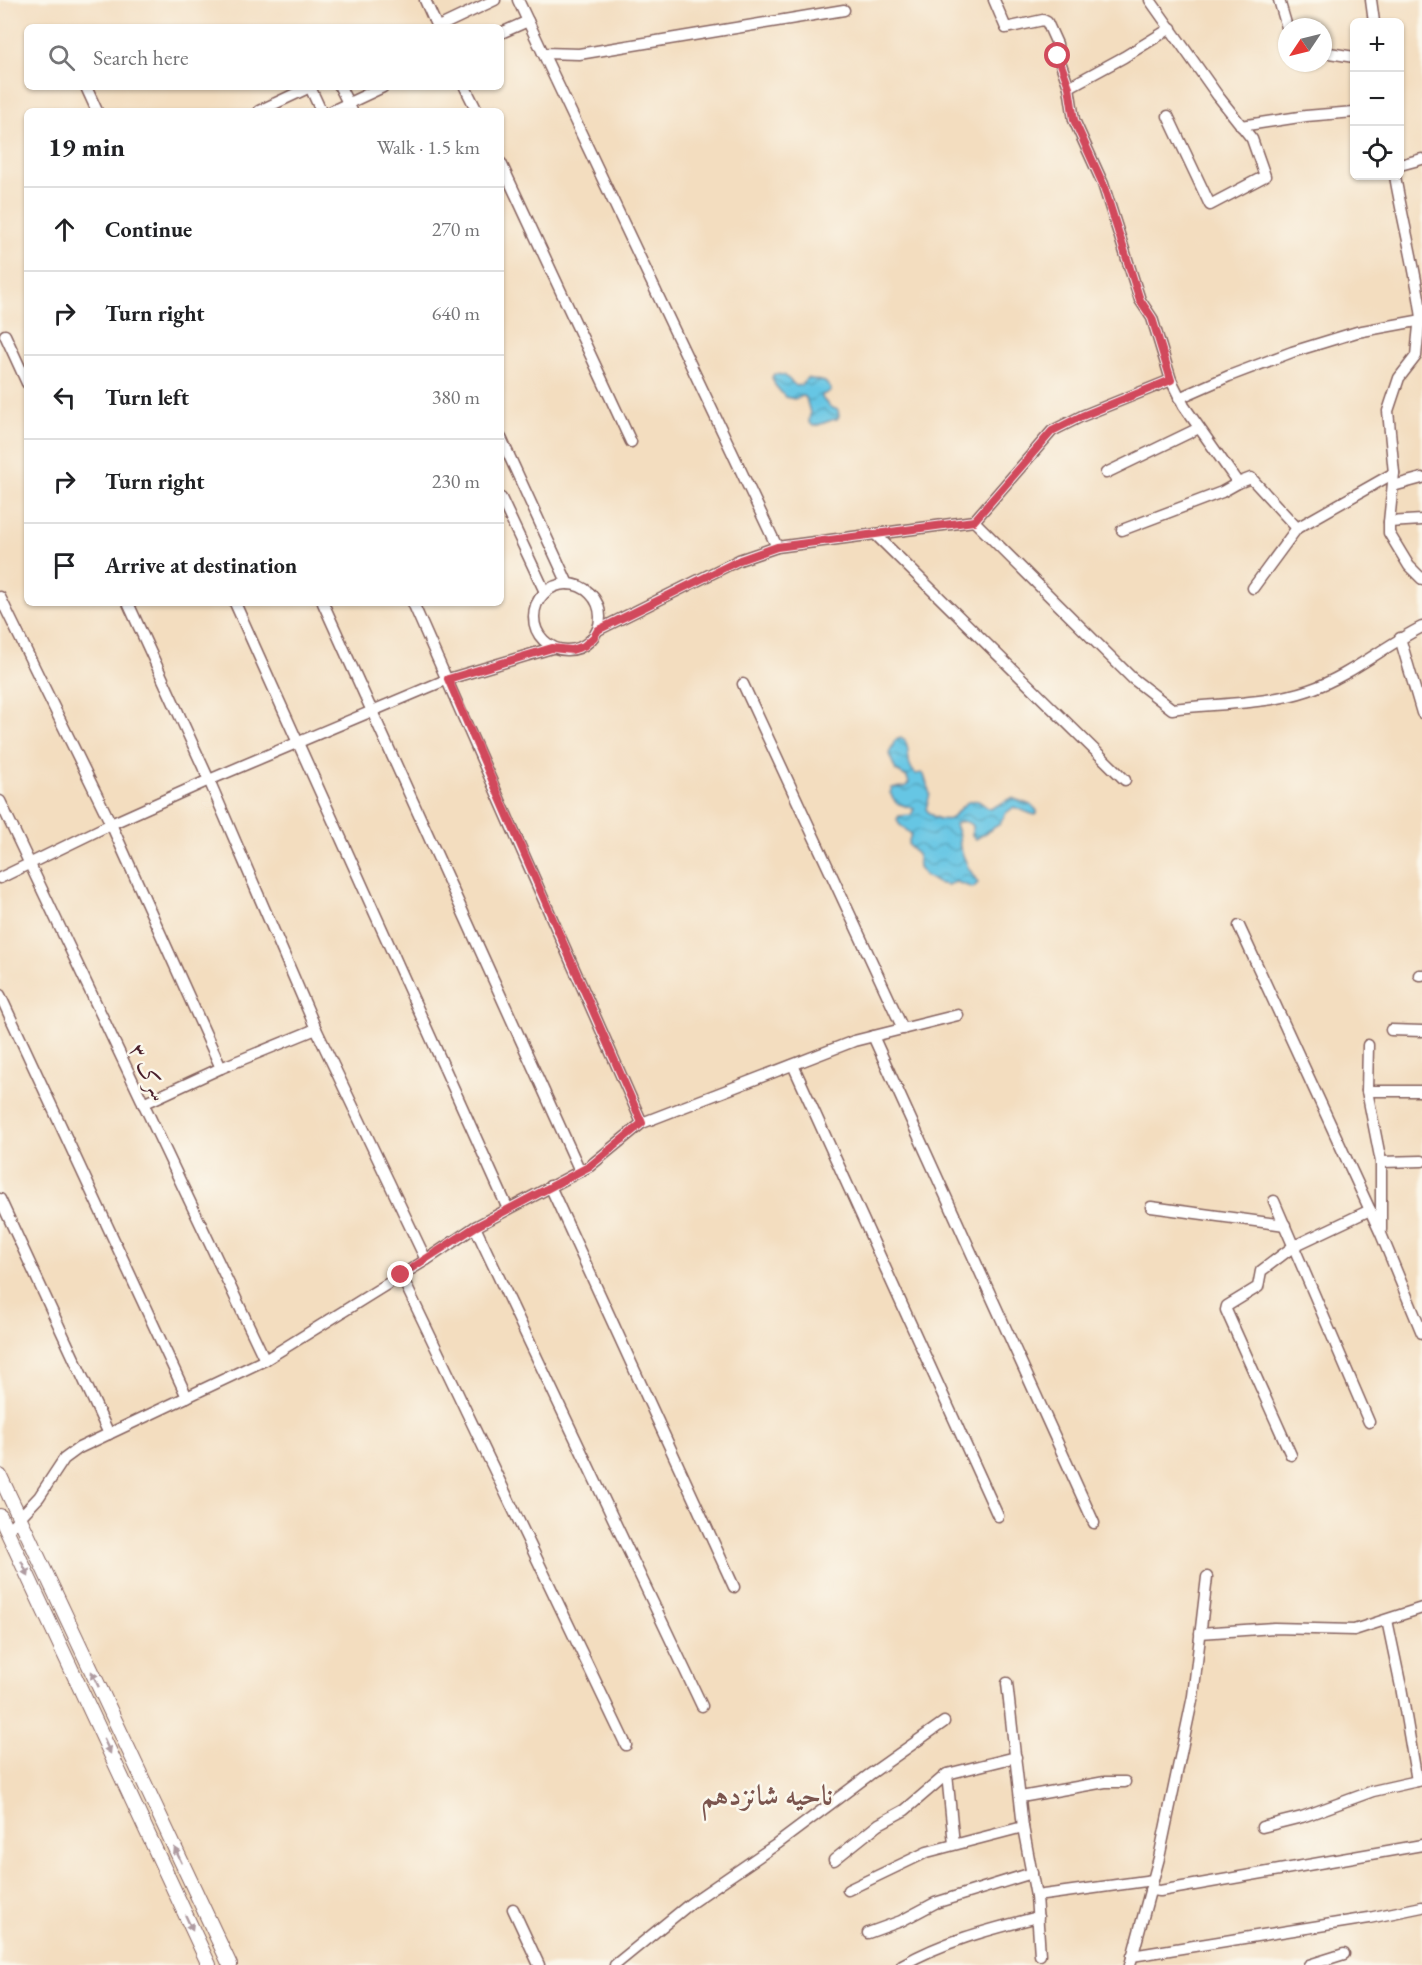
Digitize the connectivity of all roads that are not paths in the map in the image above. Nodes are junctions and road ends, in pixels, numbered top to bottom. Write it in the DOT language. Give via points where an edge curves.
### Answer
graph roads {
  1 [pos="425,0"];
  2 [pos="495,0"];
  3 [pos="518,0"];
  4 [pos="994,0"];
  5 [pos="1150,0"];
  6 [pos="1279,0"];
  7 [pos="1371,0"];
  8 [pos="844,10"];
  9 [pos="1284,18"];
  10 [pos="1373,18"];
  11 [pos="528,21"];
  12 [pos="436,24"];
  13 [pos="443,24"];
  14 [pos="1171,28"];
  15 [pos="504,32"];
  16 [pos="543,53"];
  17 [pos="1332,53"];
  18 [pos="1350,56"];
  19 [pos="1069,87"];
  20 [pos="87,90"];
  21 [pos="304,90"];
  22 [pos="311,90"];
  23 [pos="342,90"];
  24 [pos="378,90"];
  25 [pos="466,90"];
  26 [pos="350,107"];
  27 [pos="96,108"];
  28 [pos="265,108"];
  29 [pos="320,108"];
  30 [pos="476,108"];
  31 [pos="1350,112"];
  32 [pos="1168,116"];
  33 [pos="1241,126"];
  34 [pos="1422,159"];
  35 [pos="1404,164"];
  36 [pos="504,169"];
  37 [pos="1396,180"];
  38 [pos="1422,319"];
  39 [pos="5,335"];
  40 [pos="1419,356"];
  41 [pos="24,376"];
  42 [pos="1171,380"];
  43 [pos="1179,398"];
  44 [pos="1199,428"];
  45 [pos="631,442"];
  46 [pos="504,445"];
  47 [pos="1106,473"];
  48 [pos="1394,473"];
  49 [pos="1422,478"];
  50 [pos="1238,483"];
  51 [pos="1394,486"];
  52 [pos="504,504"];
  53 [pos="1422,520"];
  54 [pos="974,521"];
  55 [pos="1389,522"];
  56 [pos="1297,528"];
  57 [pos="1122,530"];
  58 [pos="875,534"];
  59 [pos="777,547"];
  60 [pos="1422,579"];
  61 [pos="568,584"];
  62 [pos="1253,588"];
  63 [pos="545,592"];
  64 [pos="0,597"];
  65 [pos="129,606"];
  66 [pos="236,606"];
  67 [pos="324,606"];
  68 [pos="414,606"];
  69 [pos="1422,627"];
  70 [pos="598,630"];
  71 [pos="1400,638"];
  72 [pos="552,648"];
  73 [pos="448,679"];
  74 [pos="743,684"];
  75 [pos="373,711"];
  76 [pos="1422,712"];
  77 [pos="299,741"];
  78 [pos="209,780"];
  79 [pos="1125,780"];
  80 [pos="0,801"];
  81 [pos="111,824"];
  82 [pos="30,863"];
  83 [pos="0,878"];
  84 [pos="1239,926"];
  85 [pos="0,995"];
  86 [pos="958,1015"];
  87 [pos="316,1029"];
  88 [pos="903,1029"];
  89 [pos="1391,1030"];
  90 [pos="1422,1031"];
  91 [pos="873,1036"];
  92 [pos="1368,1045"];
  93 [pos="793,1065"];
  94 [pos="221,1068"];
  95 [pos="1367,1091"];
  96 [pos="1422,1091"];
  97 [pos="143,1104"];
  98 [pos="642,1123"];
  99 [pos="1422,1161"];
  100 [pos="1381,1162"];
  101 [pos="580,1171"];
  102 [pos="550,1186"];
  103 [pos="0,1199"];
  104 [pos="1274,1201"];
  105 [pos="1151,1207"];
  106 [pos="508,1209"];
  107 [pos="1370,1210"];
  108 [pos="1285,1225"];
  109 [pos="475,1227"];
  110 [pos="1381,1234"];
  111 [pos="1294,1246"];
  112 [pos="426,1260"];
  113 [pos="401,1275"];
  114 [pos="1422,1333"];
  115 [pos="265,1360"];
  116 [pos="188,1397"];
  117 [pos="1369,1422"];
  118 [pos="109,1434"];
  119 [pos="1291,1455"];
  120 [pos="0,1476"];
  121 [pos="0,1516"];
  122 [pos="999,1516"];
  123 [pos="19,1518"];
  124 [pos="1094,1523"];
  125 [pos="7,1531"];
  126 [pos="1207,1577"];
  127 [pos="734,1587"];
  128 [pos="1422,1608"];
  129 [pos="1387,1620"];
  130 [pos="1200,1633"];
  131 [pos="1007,1683"];
  132 [pos="702,1706"];
  133 [pos="944,1722"];
  134 [pos="626,1745"];
  135 [pos="1016,1757"];
  136 [pos="947,1774"];
  137 [pos="1420,1780"];
  138 [pos="1125,1782"];
  139 [pos="1021,1797"];
  140 [pos="1023,1827"];
  141 [pos="1262,1827"];
  142 [pos="954,1844"];
  143 [pos="1422,1845"];
  144 [pos="834,1860"];
  145 [pos="1032,1873"];
  146 [pos="1151,1885"];
  147 [pos="848,1890"];
  148 [pos="1036,1896"];
  149 [pos="1422,1907"];
  150 [pos="513,1909"];
  151 [pos="1038,1917"];
  152 [pos="868,1933"];
  153 [pos="1344,1954"];
  154 [pos="1040,1955"];
  155 [pos="1131,1961"];
  156 [pos="209,1965"];
  157 [pos="230,1965"];
  158 [pos="539,1965"];
  159 [pos="615,1965"];
  160 [pos="902,1965"];
  161 [pos="1309,1965"];
  1 -- 12 [label="street"];
  2 -- 13 [label="street"];
  3 -- 11 [label="street"];
  4 -- 19 [label="street" via="1006,28 1047,22"];
  5 -- 14 [label="street"];
  6 -- 9 [label="street"];
  7 -- 10 [label="street"];
  8 -- 16 [label="street" via="579,54"];
  11 -- 15 [label="street"];
  11 -- 16 [label="street"];
  14 -- 19 [label="street"];
  14 -- 33 [label="street"];
  16 -- 59 [label="street"];
  17 -- 18 [label="street"];
  19 -- 42 [label="street" via="1074,120 1103,184 1140,300 1152,318"];
  20 -- 27 [label="street"];
  21 -- 28 [label="street"];
  22 -- 29 [label="street"];
  23 -- 26 [label="street"];
  24 -- 26 [label="street"];
  25 -- 30 [label="street"];
  31 -- 33 [label="street"];
  32 -- 33 [label="street" via="1210,205 1265,176 1252,138"];
  34 -- 35 [label="street"];
  36 -- 45 [label="street"];
  37 -- 38 [label="street"];
  38 -- 40 [label="street"];
  38 -- 43 [label="street" via="1357,332 1292,352"];
  39 -- 41 [label="street"];
  40 -- 48 [label="street" via="1399,378 1388,411"];
  42 -- 43 [label="street"];
  42 -- 54 [label="street" via="1052,431"];
  43 -- 44 [label="street"];
  44 -- 47 [label="street"];
  44 -- 50 [label="street"];
  46 -- 61 [label="street"];
  48 -- 51 [label="street"];
  48 -- 56 [label="street"];
  49 -- 51 [label="street"];
  50 -- 56 [label="street" via="1251,478"];
  50 -- 57 [label="street"];
  51 -- 55 [label="street"];
  52 -- 63 [label="street"];
  53 -- 55 [label="street"];
  54 -- 58 [label="street"];
  54 -- 71 [label="street" via="1132,678 1172,709 1253,701 1308,690 1333,680"];
  55 -- 60 [label="street" via="1389,533"];
  56 -- 62 [label="street"];
  58 -- 59 [label="street"];
  58 -- 79 [label="street"];
  59 -- 70 [label="street" via="740,560"];
  61 -- 63 [label="street"];
  61 -- 70 [label="street" via="586,590 595,600 600,612"];
  63 -- 72 [label="street" via="534,609 534,622 538,635"];
  64 -- 81 [label="street"];
  65 -- 78 [label="street"];
  66 -- 77 [label="street"];
  67 -- 75 [label="street"];
  68 -- 73 [label="street"];
  69 -- 71 [label="street"];
  70 -- 72 [label="street" via="584,646 572,650"];
  71 -- 76 [label="street"];
  72 -- 73 [label="street"];
  73 -- 75 [label="street"];
  73 -- 98 [label="street"];
  74 -- 88 [label="street"];
  75 -- 77 [label="street"];
  75 -- 101 [label="street"];
  77 -- 78 [label="street"];
  77 -- 106 [label="street"];
  78 -- 81 [label="street"];
  78 -- 87 [label="street"];
  80 -- 82 [label="street, سرک ۳"];
  81 -- 82 [label="street"];
  81 -- 94 [label="street"];
  82 -- 83 [label="street"];
  82 -- 97 [label="street, سرک ۳"];
  84 -- 107 [label="street"];
  85 -- 116 [label="street"];
  86 -- 88 [label="street"];
  87 -- 94 [label="street"];
  87 -- 112 [label="street"];
  88 -- 91 [label="street"];
  89 -- 90 [label="street"];
  91 -- 93 [label="street"];
  91 -- 124 [label="street"];
  92 -- 95 [label="street"];
  93 -- 98 [label="street"];
  93 -- 122 [label="street"];
  94 -- 97 [label="street"];
  95 -- 96 [label="street"];
  95 -- 100 [label="street"];
  97 -- 115 [label="street, سرک ۳"];
  98 -- 101 [label="street"];
  99 -- 100 [label="street"];
  100 -- 110 [label="street"];
  101 -- 102 [label="street"];
  102 -- 106 [label="street"];
  102 -- 127 [label="street"];
  103 -- 118 [label="street"];
  104 -- 108 [label="street"];
  105 -- 108 [label="street"];
  106 -- 109 [label="street"];
  107 -- 110 [label="street"];
  107 -- 111 [label="street"];
  108 -- 111 [label="street"];
  109 -- 112 [label="street"];
  109 -- 132 [label="street"];
  110 -- 114 [label="street"];
  111 -- 117 [label="street"];
  111 -- 119 [label="street" via="1261,1271 1258,1287 1229,1303 1227,1310"];
  112 -- 113 [label="street"];
  113 -- 115 [label="street"];
  113 -- 134 [label="street"];
  115 -- 116 [label="street"];
  116 -- 118 [label="street"];
  118 -- 123 [label="street" via="64,1459 39,1497"];
  120 -- 123 [label="main road"];
  121 -- 125 [label="main road"];
  123 -- 125 [label="street"];
  157 -- 123 [label="main road, one-way"];
  125 -- 156 [label="main road, one-way"];
  126 -- 130 [label="street"];
  128 -- 129 [label="street"];
  129 -- 130 [label="street" via="1354,1630 1274,1628"];
  129 -- 137 [label="street"];
  130 -- 146 [label="street" via="1193,1696"];
  131 -- 135 [label="street"];
  133 -- 159 [label="street" via="777,1845 699,1897"];
  135 -- 136 [label="street"];
  135 -- 139 [label="street"];
  136 -- 142 [label="street"];
  136 -- 144 [label="street" via="905,1810 879,1824"];
  137 -- 141 [label="street"];
  138 -- 139 [label="street"];
  139 -- 140 [label="street"];
  140 -- 142 [label="street"];
  140 -- 145 [label="street"];
  142 -- 147 [label="street" via="927,1852"];
  143 -- 146 [label="street" via="1160,1891"];
  145 -- 148 [label="street"];
  145 -- 152 [label="street" via="935,1904 902,1922"];
  146 -- 148 [label="street"];
  146 -- 155 [label="street"];
  148 -- 151 [label="street"];
  149 -- 155 [label="street"];
  150 -- 158 [label="street"];
  151 -- 154 [label="street"];
  151 -- 160 [label="street" via="958,1938"];
  153 -- 161 [label="street"];
}
